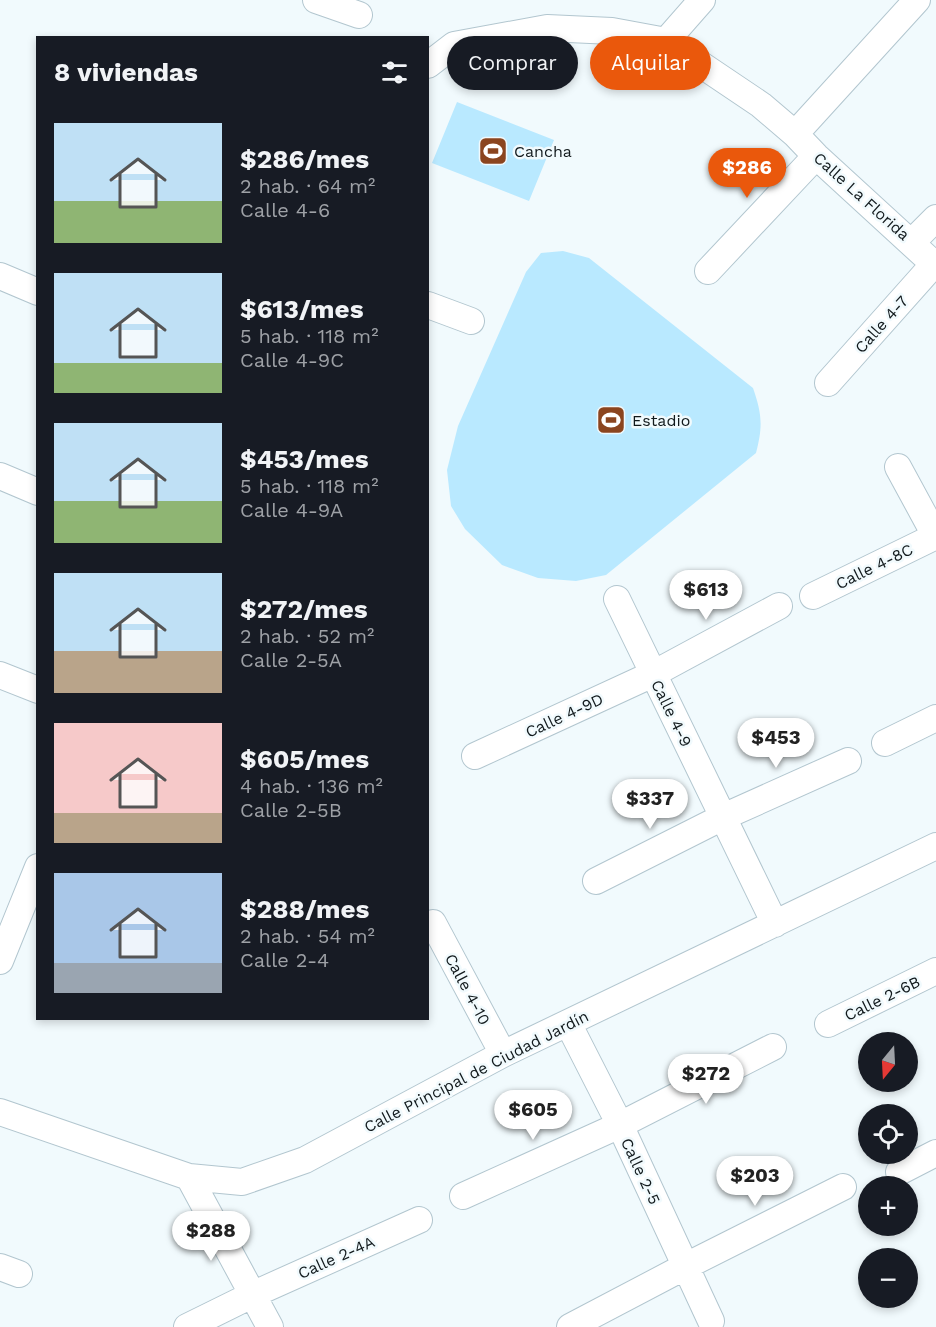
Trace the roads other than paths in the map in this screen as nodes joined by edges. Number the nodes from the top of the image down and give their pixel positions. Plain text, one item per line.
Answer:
1 (316, 0) edge
2 (702, 0) edge
3 (917, 0) edge
4 (358, 18) edge
5 (639, 36) edge
6 (670, 36) edge
7 (429, 64) edge
8 (711, 71) edge
9 (795, 134) junction
10 (816, 156) junction
11 (936, 218) edge
12 (912, 242) junction
13 (935, 265) edge
14 (708, 271) dead end
15 (0, 276) edge
16 (36, 291) edge
17 (429, 305) edge
18 (471, 321) dead end
19 (828, 383) dead end
20 (898, 467) dead end
21 (0, 476) edge
22 (36, 491) edge
23 (936, 537) edge
24 (813, 596) dead end
25 (617, 599) dead end
26 (779, 606) dead end
27 (654, 674) junction
28 (0, 675) edge
29 (36, 689) edge
30 (936, 718) edge
31 (885, 743) dead end
32 (475, 756) dead end
33 (848, 761) dead end
34 (723, 817) junction
35 (934, 852) edge
36 (36, 871) edge
37 (596, 881) dead end
38 (433, 923) dead end
39 (6, 924) edge
40 (775, 924) junction
41 (0, 961) edge
42 (936, 971) edge
43 (568, 1023) junction
44 (828, 1024) dead end
45 (772, 1047) dead end
46 (503, 1054) junction
47 (0, 1112) edge
48 (620, 1125) junction
49 (936, 1153) edge
50 (899, 1172) dead end
51 (189, 1177) junction
52 (843, 1187) dead end
53 (463, 1196) dead end
54 (418, 1220) dead end
55 (686, 1266) junction
56 (254, 1294) junction
57 (711, 1321) dead end
58 (187, 1327) edge
59 (270, 1327) edge
60 (570, 1327) edge

1 - 4 street
2 - 6 street
3 - 9 street
5 - 7 street, Calle La Florida
8 - 9 street, Calle La Florida
9 - 10 street, Calle La Florida
10 - 12 street, Calle La Florida
10 - 14 street
11 - 12 street
12 - 13 street, Calle La Florida
13 - 19 street, Calle 4-7
15 - 16 street
17 - 18 street
20 - 23 street
21 - 22 street
23 - 24 street, Calle 4-8C
25 - 27 street, Calle 4-9
26 - 27 street, Calle 4-9D
27 - 32 street, Calle 4-9D
27 - 34 street, Calle 4-9
28 - 29 street
30 - 31 street
33 - 34 street
34 - 37 street
34 - 40 street, Calle 4-9
35 - 40 street, Calle Principal de Ciudad Jardín
36 - 39 street
38 - 46 street, Calle 4-10
39 - 41 street
40 - 43 street, Calle Principal de Ciudad Jardín
42 - 44 street, Calle 2-6B
43 - 46 street, Calle Principal de Ciudad Jardín
43 - 48 street, Calle 2-5
45 - 48 street
46 - 51 street, Calle Principal de Ciudad Jardín
47 - 51 street, Calle Principal de Ciudad Jardín
48 - 53 street
48 - 55 street, Calle 2-5
49 - 50 street
51 - 56 street
52 - 55 street
54 - 56 street, Calle 2-4A
55 - 57 street, Calle 2-5
55 - 60 street
56 - 58 street, Calle 2-4A
56 - 59 street

